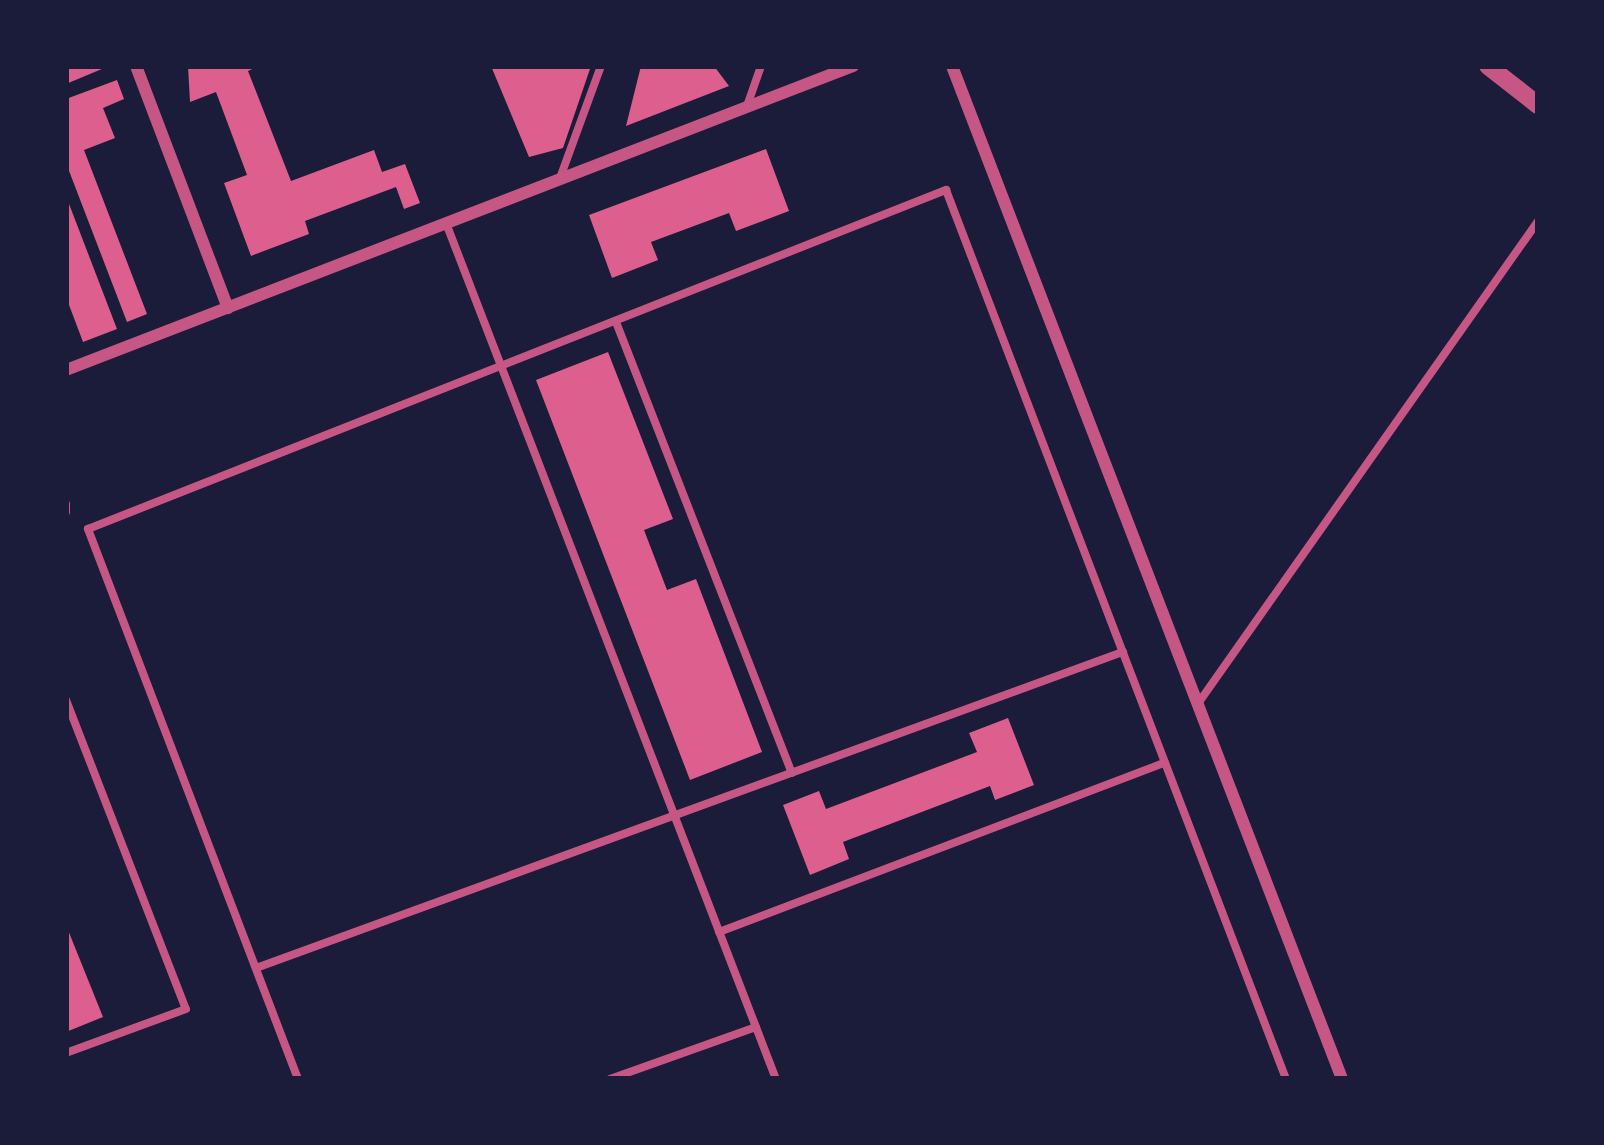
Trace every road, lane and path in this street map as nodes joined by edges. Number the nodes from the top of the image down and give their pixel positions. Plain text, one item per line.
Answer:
1 (136, 66) edge
2 (601, 66) edge
3 (760, 66) edge
4 (853, 66) edge
5 (952, 66) edge
6 (1488, 66) edge
7 (1538, 105) edge
8 (746, 107) junction
9 (560, 179) junction
10 (1538, 221) edge
11 (446, 224) junction
12 (228, 308) junction
13 (616, 322) junction
14 (502, 368) junction
15 (66, 370) edge
16 (1123, 652) junction
17 (66, 700) edge
18 (1197, 705) junction
19 (1165, 763) junction
20 (792, 773) junction
21 (674, 815) junction
22 (719, 932) junction
23 (255, 968) junction
24 (755, 1027) junction
25 (66, 1053) edge
26 (298, 1079) edge
27 (610, 1079) edge
28 (776, 1079) edge
29 (1286, 1079) edge
30 (1342, 1079) edge

1 - 12 street
2 - 9 lane
3 - 8 lane
4 - 8 street
5 - 18 street
6 - 7 street
8 - 9 street
9 - 11 street
10 - 18 lane
11 - 12 street
11 - 14 lane
12 - 15 street
13 - 14 lane
13 - 16 lane
13 - 20 lane
14 - 21 lane
14 - 23 lane
16 - 19 lane
16 - 20 lane
17 - 25 lane
18 - 30 street
19 - 22 lane
19 - 29 lane
20 - 21 lane
21 - 22 lane
21 - 23 lane
22 - 24 lane
23 - 26 lane
24 - 27 lane
24 - 28 lane

